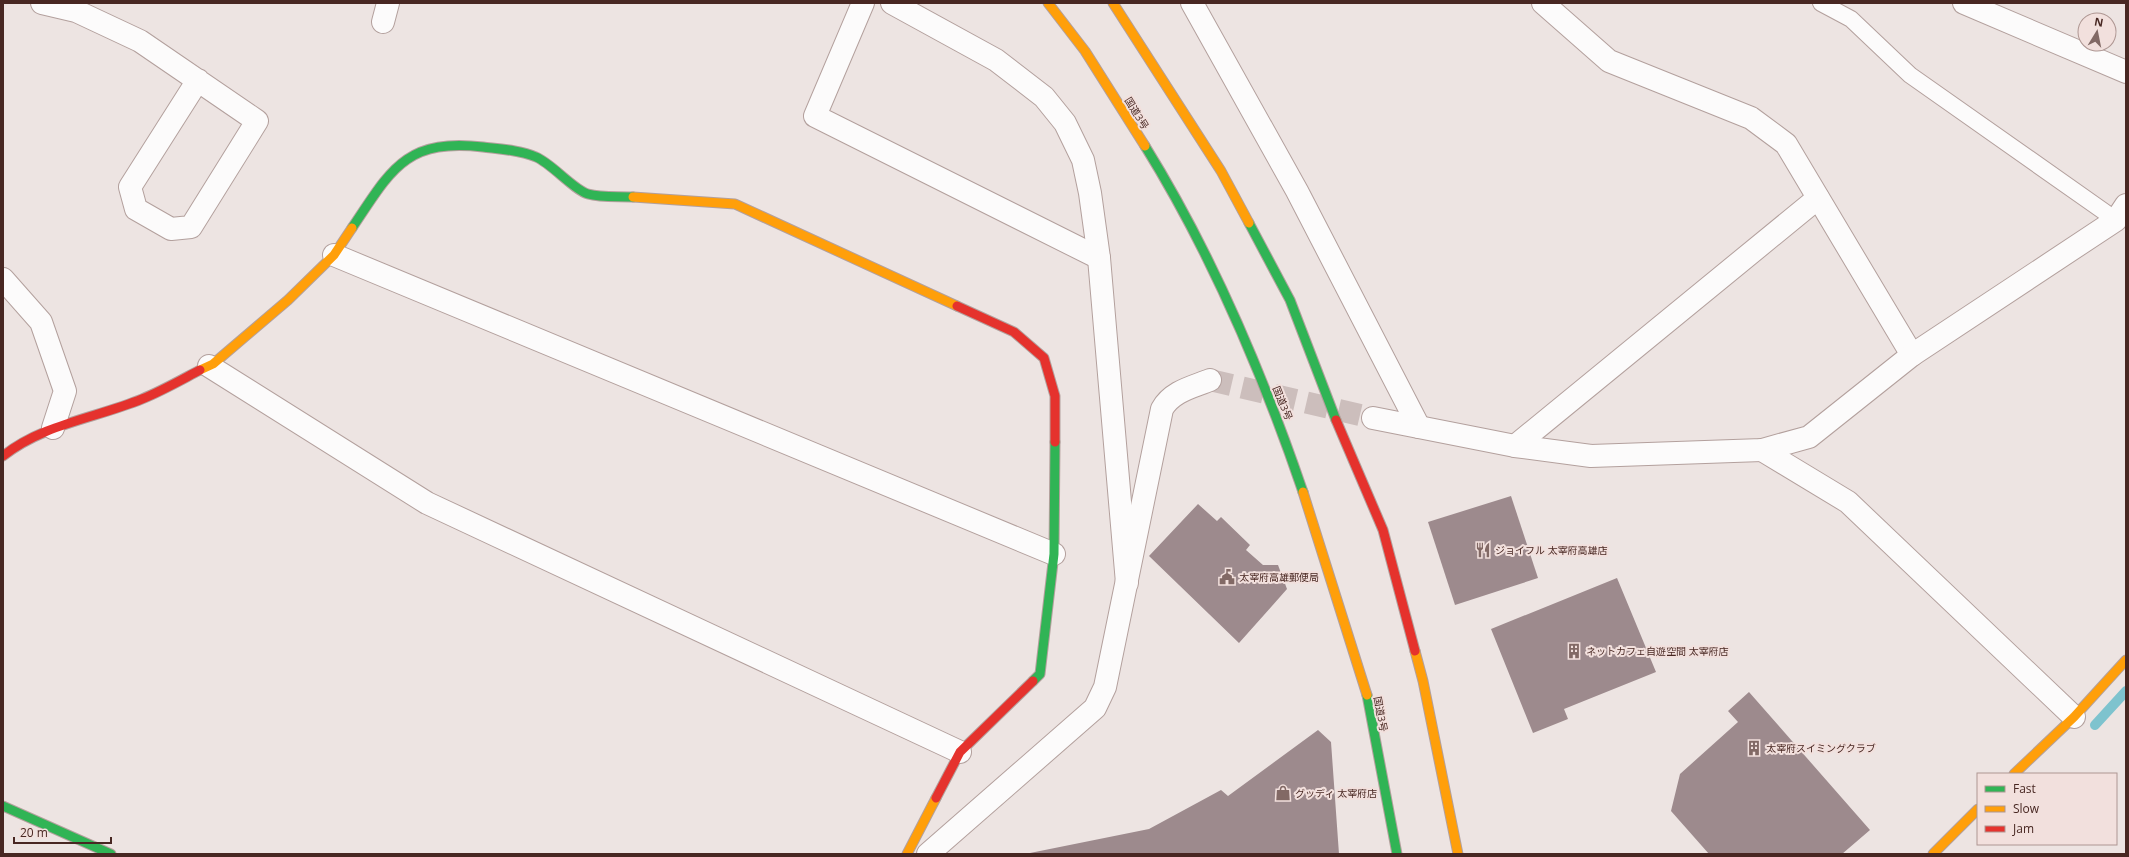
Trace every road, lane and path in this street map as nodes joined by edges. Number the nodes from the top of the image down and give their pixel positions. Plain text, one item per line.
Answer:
1 (42, 3) edge
2 (863, 3) edge
3 (892, 3) edge
4 (1048, 3) edge
5 (1113, 3) edge
6 (1192, 3) edge
7 (1543, 3) edge
8 (1821, 3) edge
9 (1964, 3) edge
10 (2126, 72) edge
11 (198, 80) junction
12 (1818, 198) junction
13 (2121, 212) edge
14 (334, 255) junction
15 (1099, 258) junction
16 (3, 279) edge
17 (1912, 354) junction
18 (209, 366) junction
19 (1210, 380) tunnel mouth
20 (1373, 418) tunnel mouth
21 (1419, 427) junction
22 (53, 428) junction
23 (1515, 446) junction
24 (1762, 450) junction
25 (3, 456) edge
26 (1054, 554) junction
27 (1127, 583) junction
28 (2126, 660) edge
29 (2074, 716) junction
30 (960, 752) junction
31 (2015, 773) edge
32 (3, 806) edge
33 (1977, 810) edge
34 (111, 854) edge
35 (907, 854) edge
36 (928, 854) edge
37 (1397, 854) edge
38 (1458, 854) edge
39 (1933, 854) edge

1 - 11 street
2 - 15 street
3 - 15 street
4 - 37 main road, 国道3号
5 - 38 main road
6 - 21 street
7 - 12 street
8 - 13 lane
9 - 10 street
11 - 11 street
12 - 17 street
12 - 23 street
13 - 17 street
14 - 18 main road
14 - 26 street
14 - 26 main road
15 - 27 street
16 - 22 street
17 - 24 street
18 - 22 main road
18 - 30 street
19 - 27 street
20 - 21 street
21 - 23 street
22 - 25 main road
23 - 24 street
24 - 29 street
26 - 30 main road
27 - 36 street
28 - 29 main road
29 - 31 main road
30 - 35 main road
32 - 34 main road
33 - 39 main road

